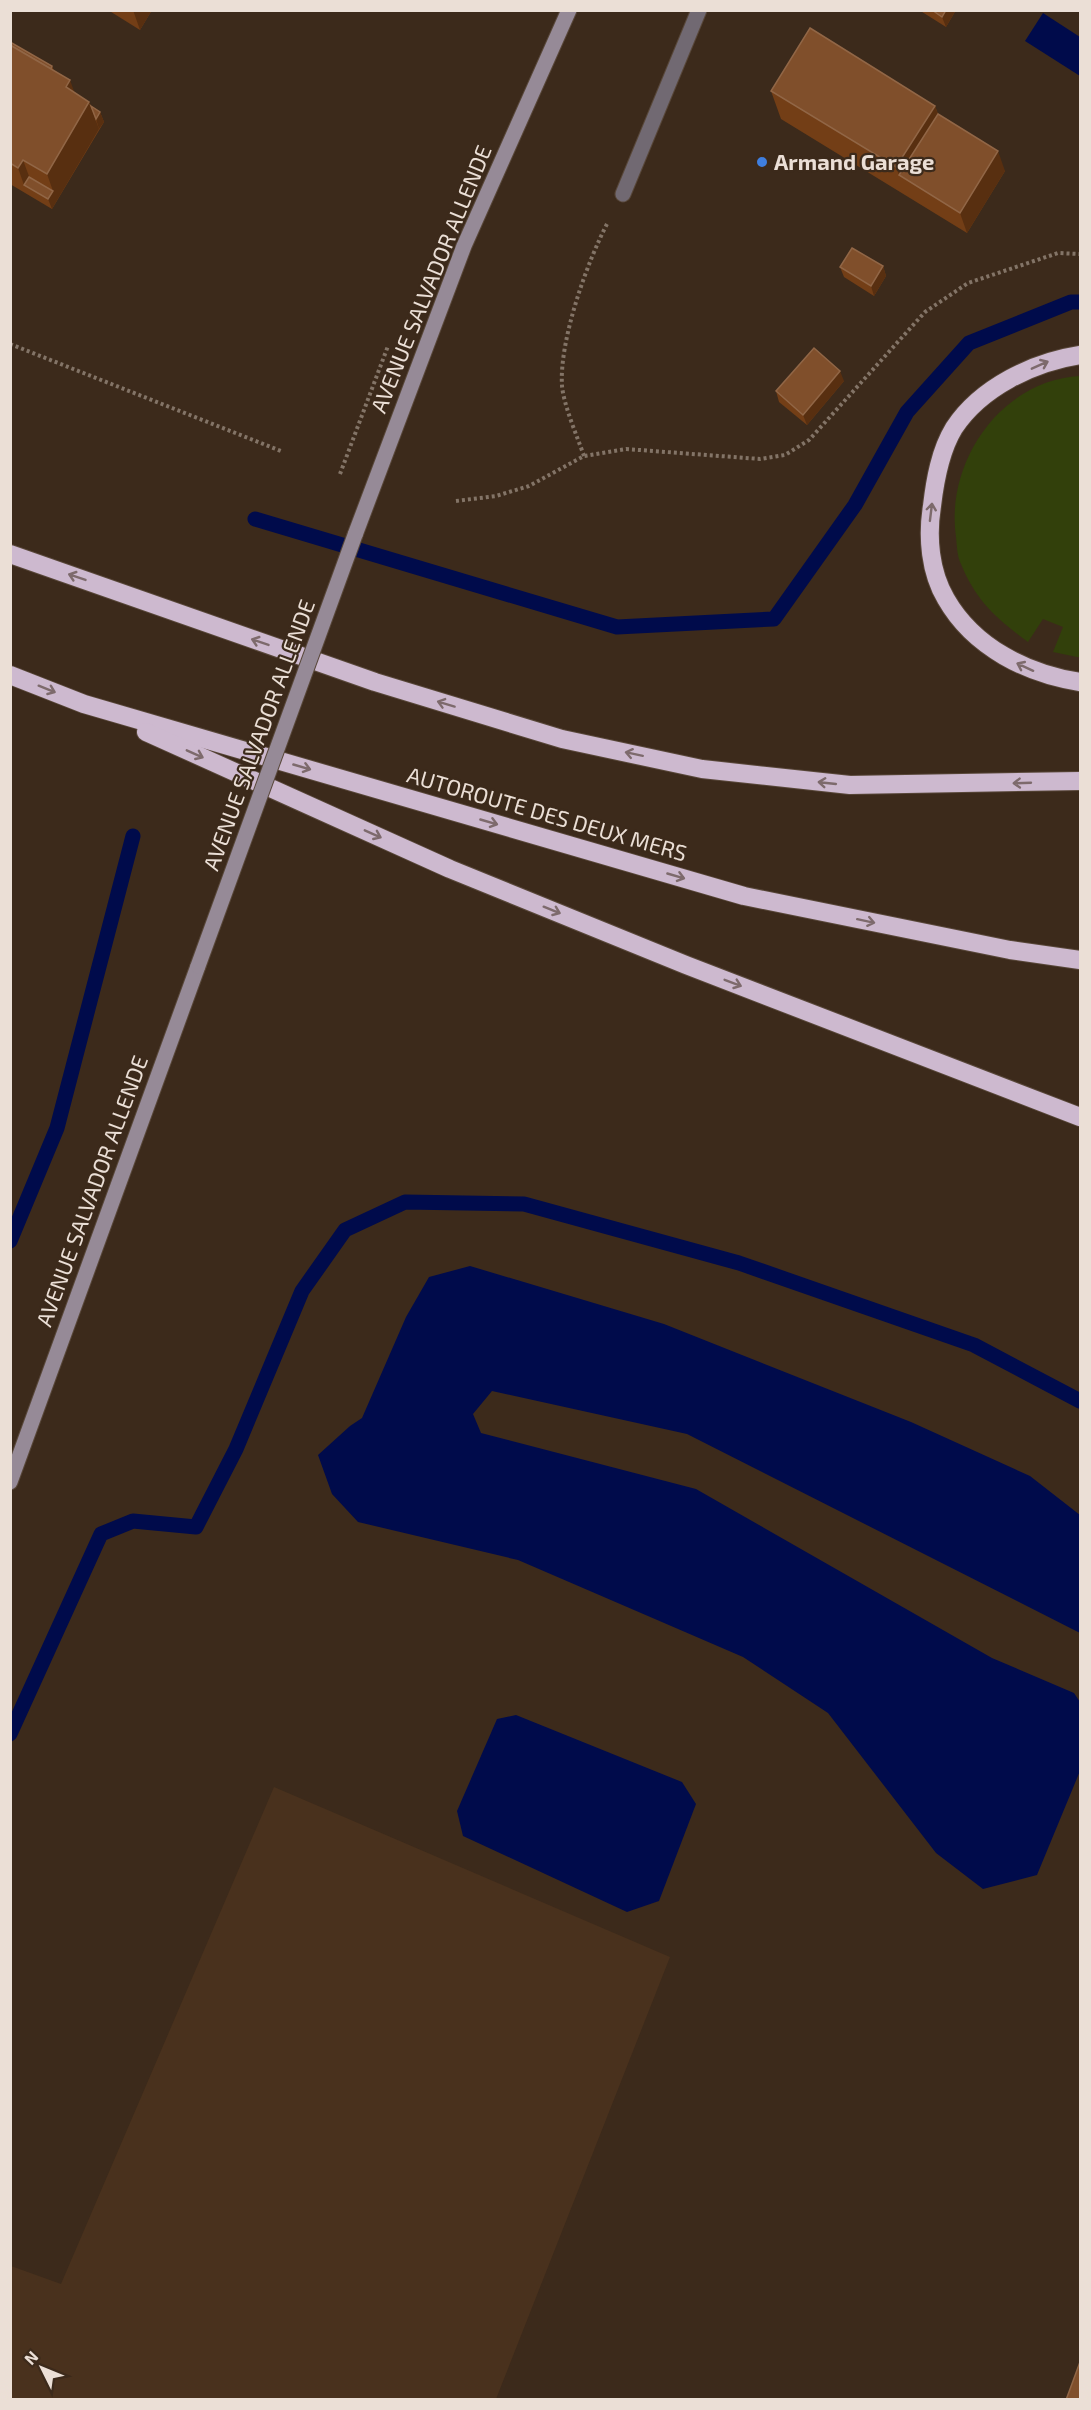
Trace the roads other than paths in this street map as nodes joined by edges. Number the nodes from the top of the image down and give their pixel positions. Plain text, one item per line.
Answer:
1 (569, 10) edge
2 (699, 10) edge
3 (623, 194) road end
4 (1080, 355) edge
5 (10, 554) edge
6 (10, 675) edge
7 (1080, 682) edge
8 (84, 704) junction
9 (1080, 781) edge
10 (1080, 960) edge
11 (1080, 1117) edge
12 (10, 1482) edge

1 - 12 street, AVENUE SALVADOR ALLENDE, bridge
2 - 3 lane
7 -> 4 highway
9 -> 5 highway
6 -> 8 highway, AUTOROUTE DES DEUX MERS
8 -> 10 highway, AUTOROUTE DES DEUX MERS
8 -> 11 highway

